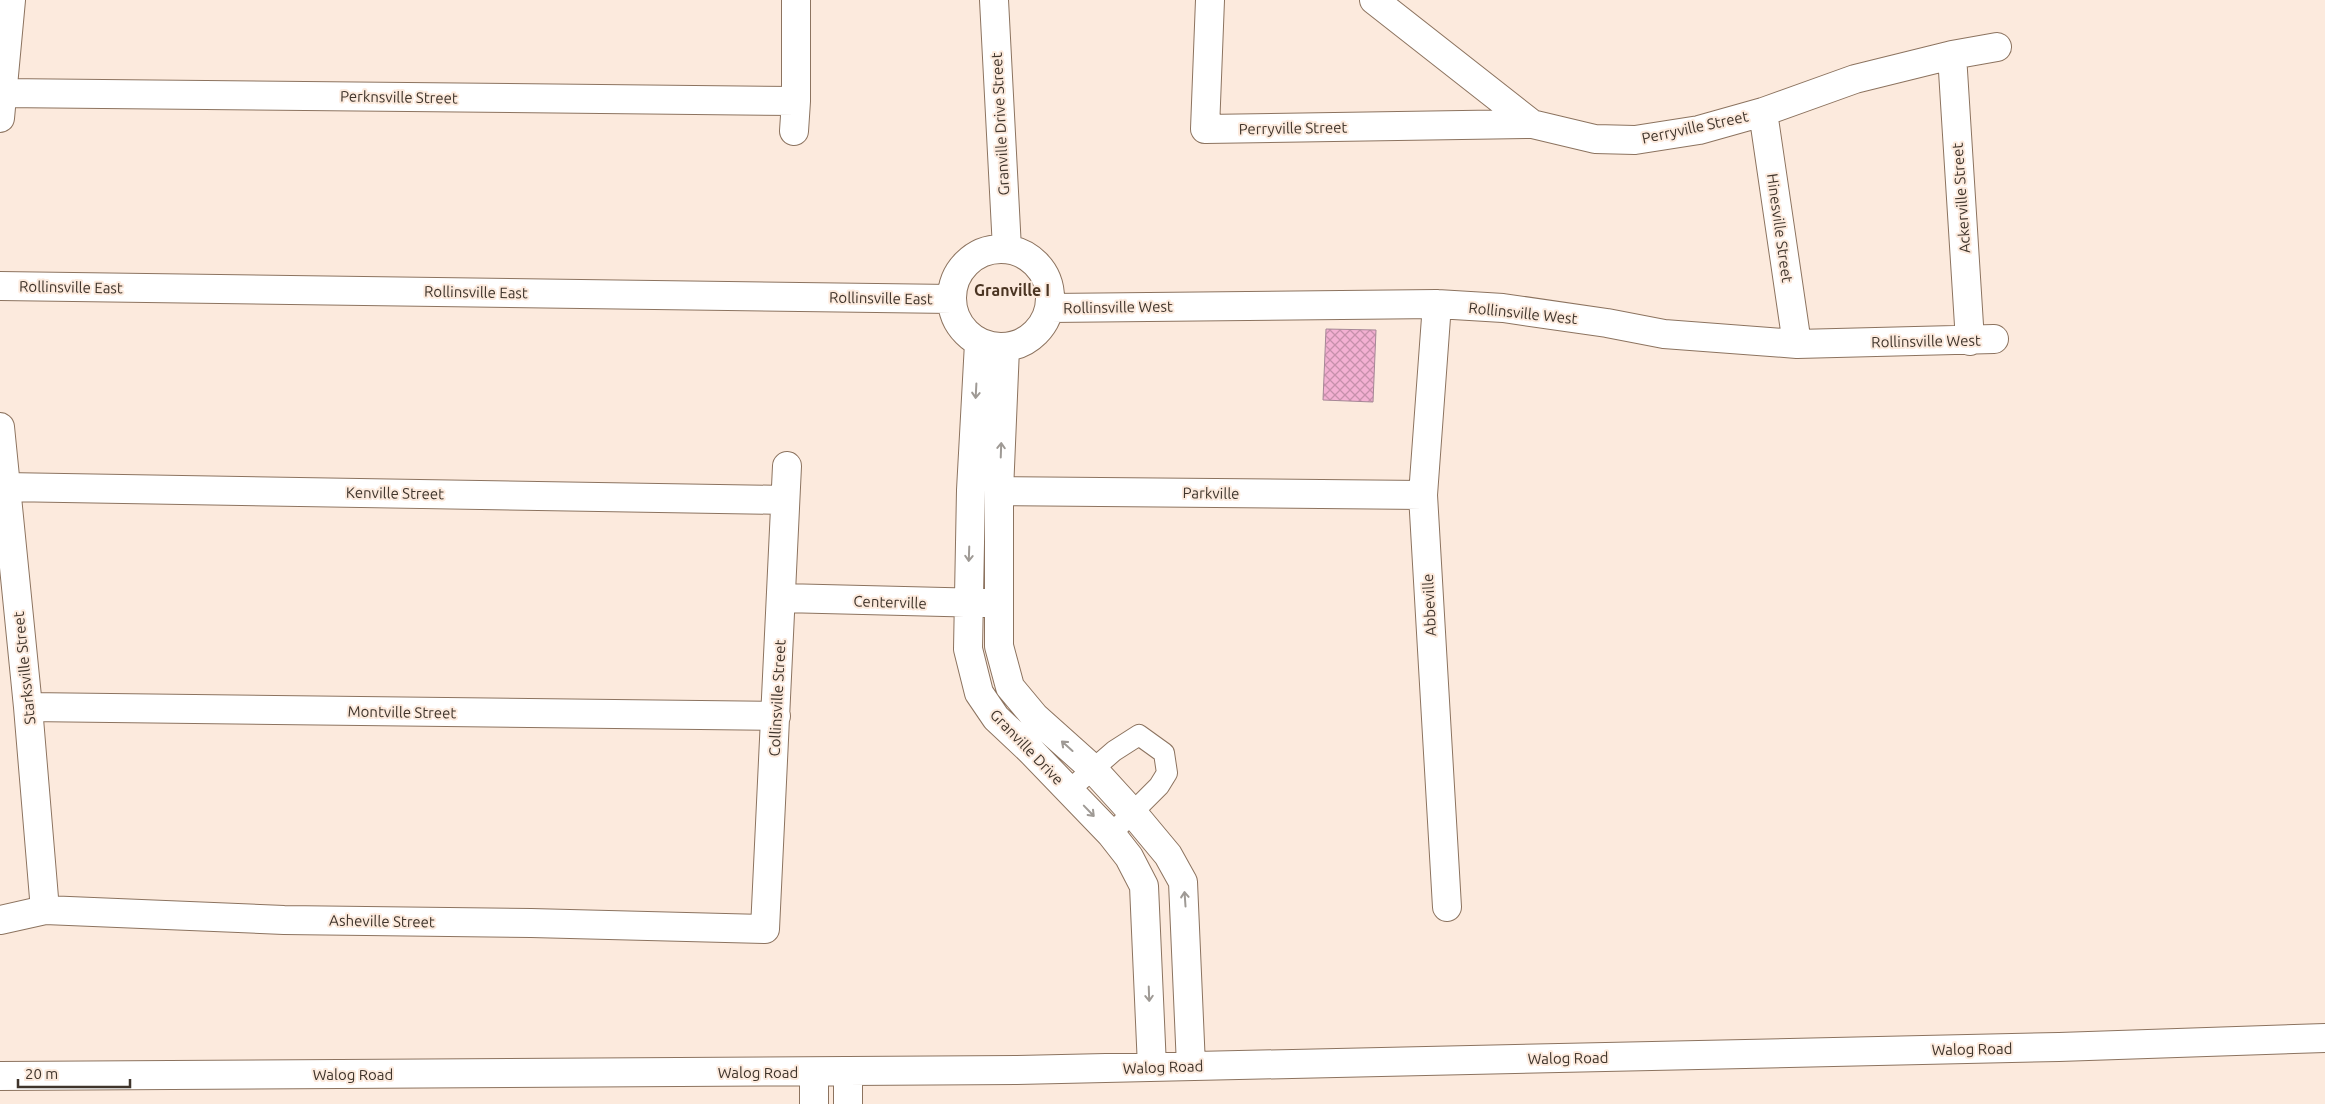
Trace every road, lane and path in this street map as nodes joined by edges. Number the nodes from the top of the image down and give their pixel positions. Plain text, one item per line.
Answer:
1 (11, 0) edge
2 (796, 0) edge
3 (994, 0) edge
4 (1210, 0) edge
5 (1374, 0) edge
6 (1997, 47) dead end
7 (1952, 55) junction
8 (796, 101) junction
9 (1, 105) edge
10 (1763, 112) junction
11 (1532, 124) junction
12 (794, 131) dead end
13 (1007, 249) junction
14 (0, 286) edge
15 (952, 299) junction
16 (1437, 304) junction
17 (1050, 308) junction
18 (1982, 340) joint
19 (978, 343) junction
20 (1797, 344) junction
21 (1005, 348) junction
22 (0, 427) edge
23 (787, 466) dead end
24 (5, 486) junction
25 (999, 491) junction
26 (1423, 495) junction
27 (785, 500) junction
28 (782, 598) junction
29 (999, 602) junction
30 (967, 604) junction
31 (28, 707) junction
32 (776, 716) junction
33 (1092, 768) junction
34 (1069, 790) junction
35 (1133, 813) junction
36 (1111, 834) junction
37 (1447, 906) dead end
38 (44, 910) junction
39 (0, 920) edge
40 (765, 929) joint
41 (2325, 1038) edge
42 (1191, 1066) junction
43 (1152, 1067) junction
44 (814, 1072) junction
45 (848, 1072) junction
46 (0, 1076) edge
47 (814, 1104) edge
48 (848, 1104) edge

1 - 9 street
2 - 8 street
3 - 13 street, Granville Drive Street
4 - 11 street, Perryville Street
5 - 11 street
6 - 7 street, Perryville Street
7 - 10 street, Perryville Street
7 - 18 street, Ackerville Street
8 - 9 street, Perknsville Street
8 - 12 street
10 - 11 street, Perryville Street
10 - 20 street, Hinesville Street
13 - 15 street
13 - 17 street
14 - 15 street, Rollinsville East
15 - 19 street
16 - 17 street, Rollinsville West
16 - 20 street, Rollinsville West
16 - 26 street, Abbeville
17 - 21 street
18 - 20 street, Rollinsville West
19 - 21 street
19 -> 30 street, Granville Drive
25 -> 21 street, Granville Drive
22 - 24 street, Starksville Street
23 - 27 street, Collinsville Street
24 - 27 street, Kenville Street
24 - 31 street, Starksville Street
25 - 26 street, Parkville
25 - 29 street, Granville Drive
26 - 37 street, Abbeville
27 - 28 street, Collinsville Street
28 - 30 street, Centerville
28 - 32 street, Collinsville Street
29 - 30 street, Centerville
33 -> 29 street, Granville Drive
30 - 34 street, Granville Drive
31 - 32 street, Montville Street
31 - 38 street, Starksville Street
32 - 40 street, Collinsville Street
33 - 34 lane
33 - 35 street, Granville Drive
33 - 35 lane
34 -> 36 street, Granville Drive
35 - 36 lane
42 -> 35 street, Granville Drive
36 -> 43 street, Granville Drive
38 - 39 street, Asheville Street
38 - 40 street, Asheville Street
41 - 42 street, Walog Road
42 - 43 street, Walog Road
43 - 45 street, Walog Road
44 - 45 street, Walog Road
44 - 46 street, Walog Road
44 - 47 street
45 - 48 street

